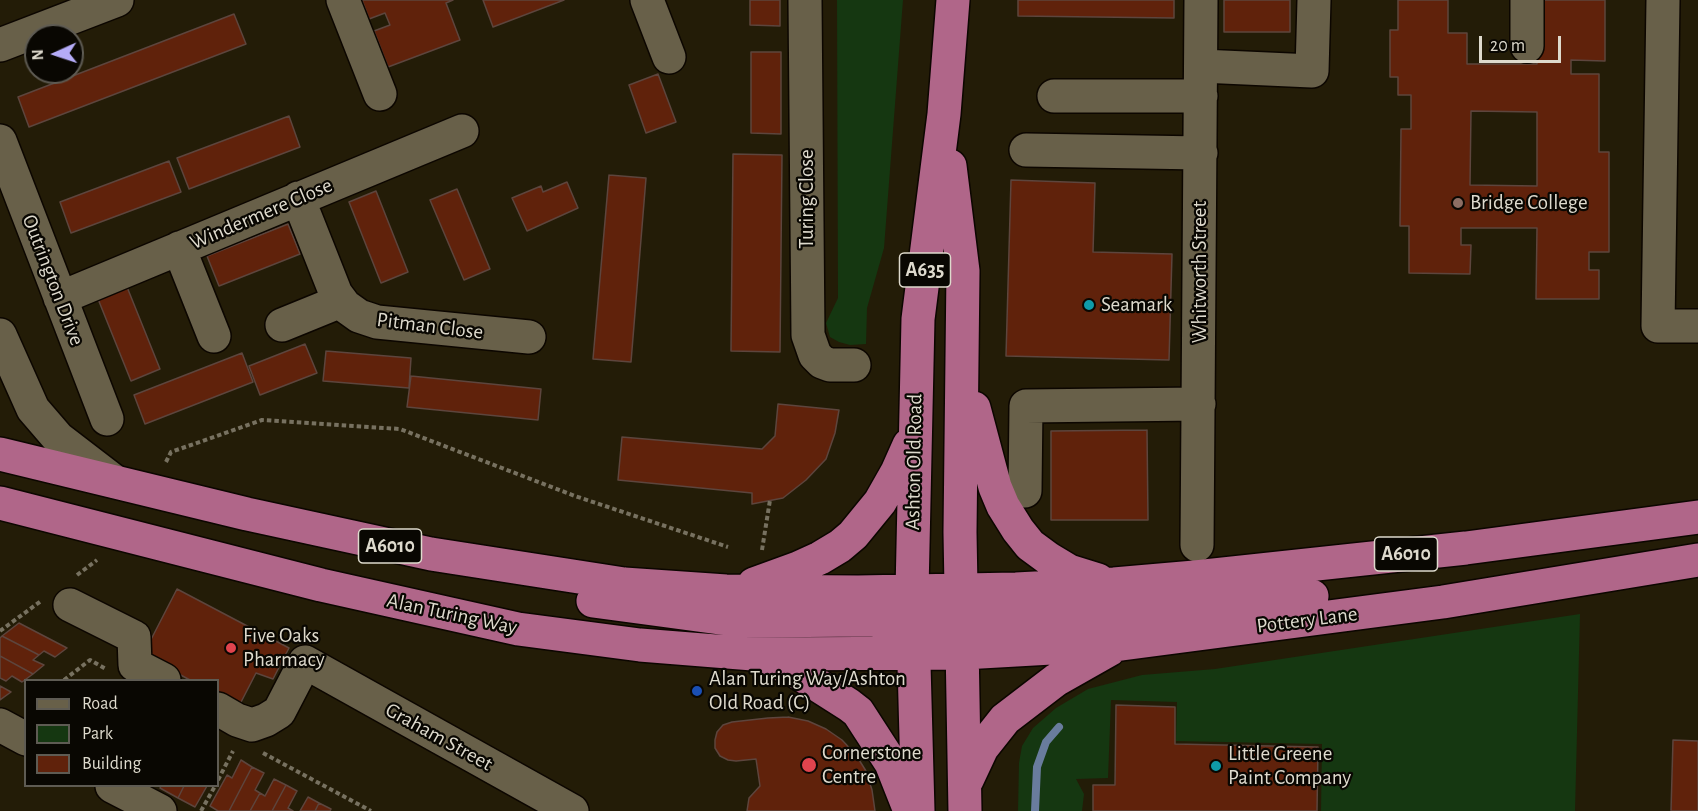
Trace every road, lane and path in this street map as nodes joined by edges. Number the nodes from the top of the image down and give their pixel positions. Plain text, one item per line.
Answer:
1 (117, 0) edge
2 (343, 0) edge
3 (648, 0) edge
4 (806, 0) edge
5 (953, 0) edge
6 (1202, 0) edge
7 (1314, 0) edge
8 (1527, 0) edge
9 (1663, 0) edge
10 (0, 45) edge
11 (1527, 46) dead end
12 (669, 57) dead end
13 (1201, 81) junction
14 (380, 94) dead end
15 (1054, 96) dead end
16 (944, 114) junction
17 (462, 131) dead end
18 (0, 141) edge
19 (1026, 150) dead end
20 (1200, 153) junction
21 (298, 198) junction
22 (179, 248) junction
23 (60, 298) junction
24 (341, 301) junction
25 (282, 325) dead end
26 (1698, 326) edge
27 (0, 335) edge
28 (214, 336) dead end
29 (529, 337) dead end
30 (963, 362) junction
31 (854, 365) dead end
32 (1199, 404) junction
33 (107, 419) dead end
34 (915, 427) junction
35 (0, 454) edge
36 (166, 462) dead end
37 (114, 481) junction
38 (1025, 492) dead end
39 (771, 500) dead end
40 (0, 502) edge
41 (1698, 517) edge
42 (1197, 545) dead end
43 (728, 547) dead end
44 (762, 552) dead end
45 (1691, 561) edge
46 (493, 564) junction
47 (1114, 584) junction
48 (726, 591) junction
49 (912, 591) junction
50 (70, 605) dead end
51 (962, 622) junction
52 (914, 639) junction
53 (1122, 644) junction
54 (753, 654) junction
55 (109, 670) dead end
56 (66, 679) edge
57 (160, 679) edge
58 (219, 711) edge
59 (0, 725) edge
60 (24, 738) edge
61 (234, 750) dead end
62 (259, 751) dead end
63 (219, 778) edge
64 (114, 787) edge
65 (213, 787) edge
66 (965, 798) edge
67 (160, 811) edge
68 (201, 811) edge
69 (371, 811) edge
70 (572, 811) edge
71 (910, 811) edge
72 (918, 811) edge

1 - 10 street
2 - 14 street
3 - 12 street
4 - 31 street, Turing Close
5 - 16 highway, Ashton Old Road / A635
6 - 13 street, Whitworth Street
7 - 13 street
8 - 11 street
9 - 26 street
13 - 15 street
13 - 20 street, Whitworth Street
16 - 30 highway, Ashton Old Road / A635
16 - 34 highway, Ashton Old Road / A635
17 - 21 street, Windermere Close
18 - 23 street, Outrington Drive
19 - 20 street
20 - 32 street, Whitworth Street
21 - 22 street, Windermere Close
21 - 24 street, Pitman Close
22 - 23 street, Windermere Close
22 - 28 street
23 - 33 street, Outrington Drive
24 - 25 street
24 - 29 street, Pitman Close
27 - 37 street
30 - 47 highway
30 - 51 highway, Ashton Old Road / A635
32 - 38 street
32 - 42 street, Whitworth Street
34 - 48 highway
34 - 49 highway, Ashton Old Road / A635
35 - 37 highway, A6010
36 - 43 path
37 - 46 highway, A6010
39 - 44 path
40 - 54 highway, Alan Turing Way / A6010
41 - 47 highway, Pottery Lane / A6010
45 - 51 highway
45 - 53 highway, Pottery Lane / A6010
46 - 48 highway, A6010
46 - 52 highway
47 - 51 highway, Pottery Lane / A6010
48 - 49 highway, A6010
49 - 51 highway, Pottery Lane / A6010
49 - 52 highway, Ashton Old Road / A635
50 - 57 street
51 - 52 highway, Pottery Lane / A6010
51 - 53 highway, Pottery Lane / A6010
51 - 66 highway, Ashton Old Road / A635
52 - 54 highway, Alan Turing Way / A6010
52 - 72 highway, Ashton Old Road / A635
53 - 66 highway
54 - 71 highway
55 - 56 path
58 - 70 street, Graham Street
59 - 60 street
61 - 63 path
62 - 69 path
64 - 67 street
65 - 68 path

